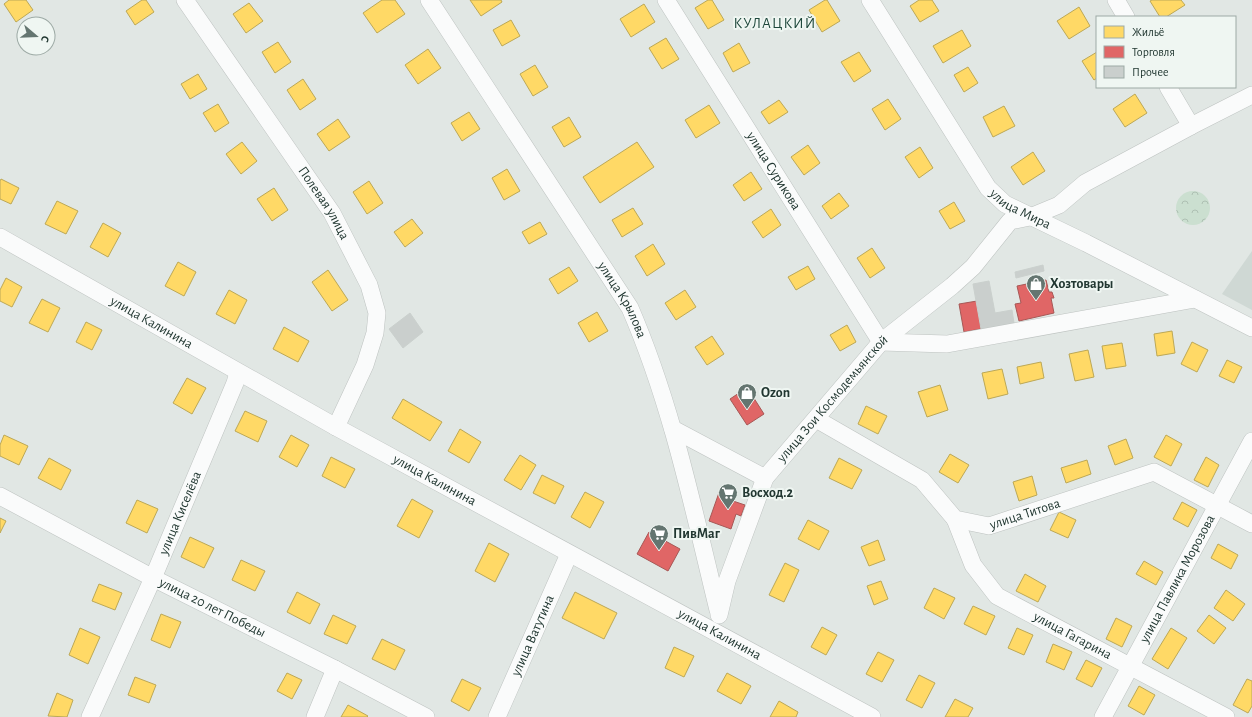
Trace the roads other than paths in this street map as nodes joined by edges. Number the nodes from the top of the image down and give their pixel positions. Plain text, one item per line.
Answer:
1 (186, 0) edge
2 (429, 0) edge
3 (666, 0) edge
4 (870, 0) edge
5 (1116, 0) edge
6 (1125, 16) edge
7 (1169, 88) edge
8 (1252, 96) edge
9 (1191, 126) junction
10 (1030, 217) junction
11 (0, 238) edge
12 (1195, 299) junction
13 (1252, 328) edge
14 (881, 342) junction
15 (238, 373) junction
16 (816, 419) junction
17 (336, 427) junction
18 (673, 429) junction
19 (1252, 441) edge
20 (765, 478) junction
21 (0, 496) edge
22 (1218, 505) junction
23 (955, 519) junction
24 (1252, 524) edge
25 (569, 554) junction
26 (152, 578) junction
27 (719, 615) junction
28 (727, 639) junction
29 (1131, 666) junction
30 (335, 669) junction
31 (90, 717) edge
32 (316, 717) edge
33 (426, 717) edge
34 (497, 717) edge
35 (872, 717) edge
36 (1103, 717) edge
37 (1226, 717) edge

1 - 17 street, Полевая улица
2 - 18 street, улица Крылова
3 - 14 street, улица Сурикова
4 - 10 street, улица Мира
5 - 6 street
7 - 9 street
8 - 9 street
9 - 10 street
10 - 12 street, улица Мира
10 - 14 street
11 - 15 street, улица Калинина
12 - 13 street, улица Мира
12 - 14 street, улица Зои Космодемьянской
14 - 16 street, улица Зои Космодемьянской
15 - 17 street, улица Калинина
15 - 26 street, улица Киселёва
16 - 20 street, улица Зои Космодемьянской
16 - 23 street
17 - 25 street, улица Калинина
18 - 20 street
18 - 27 street, улица Крылова
19 - 22 street, улица Павлика Морозова
20 - 27 street, улица Зои Космодемьянской
21 - 26 street, улица 20 лет Победы
22 - 23 street, улица Титова
22 - 24 street, улица Титова
22 - 29 street, улица Павлика Морозова
23 - 29 street, улица Гагарина
25 - 28 street, улица Калинина
25 - 34 street, улица Ватутина
26 - 30 street, улица 20 лет Победы
26 - 31 street, улица Киселёва
27 - 28 street, улица Крылова
28 - 35 street, улица Калинина
29 - 36 street, улица Павлика Морозова
29 - 37 street, улица Гагарина
30 - 32 street
30 - 33 street, улица 20 лет Победы

